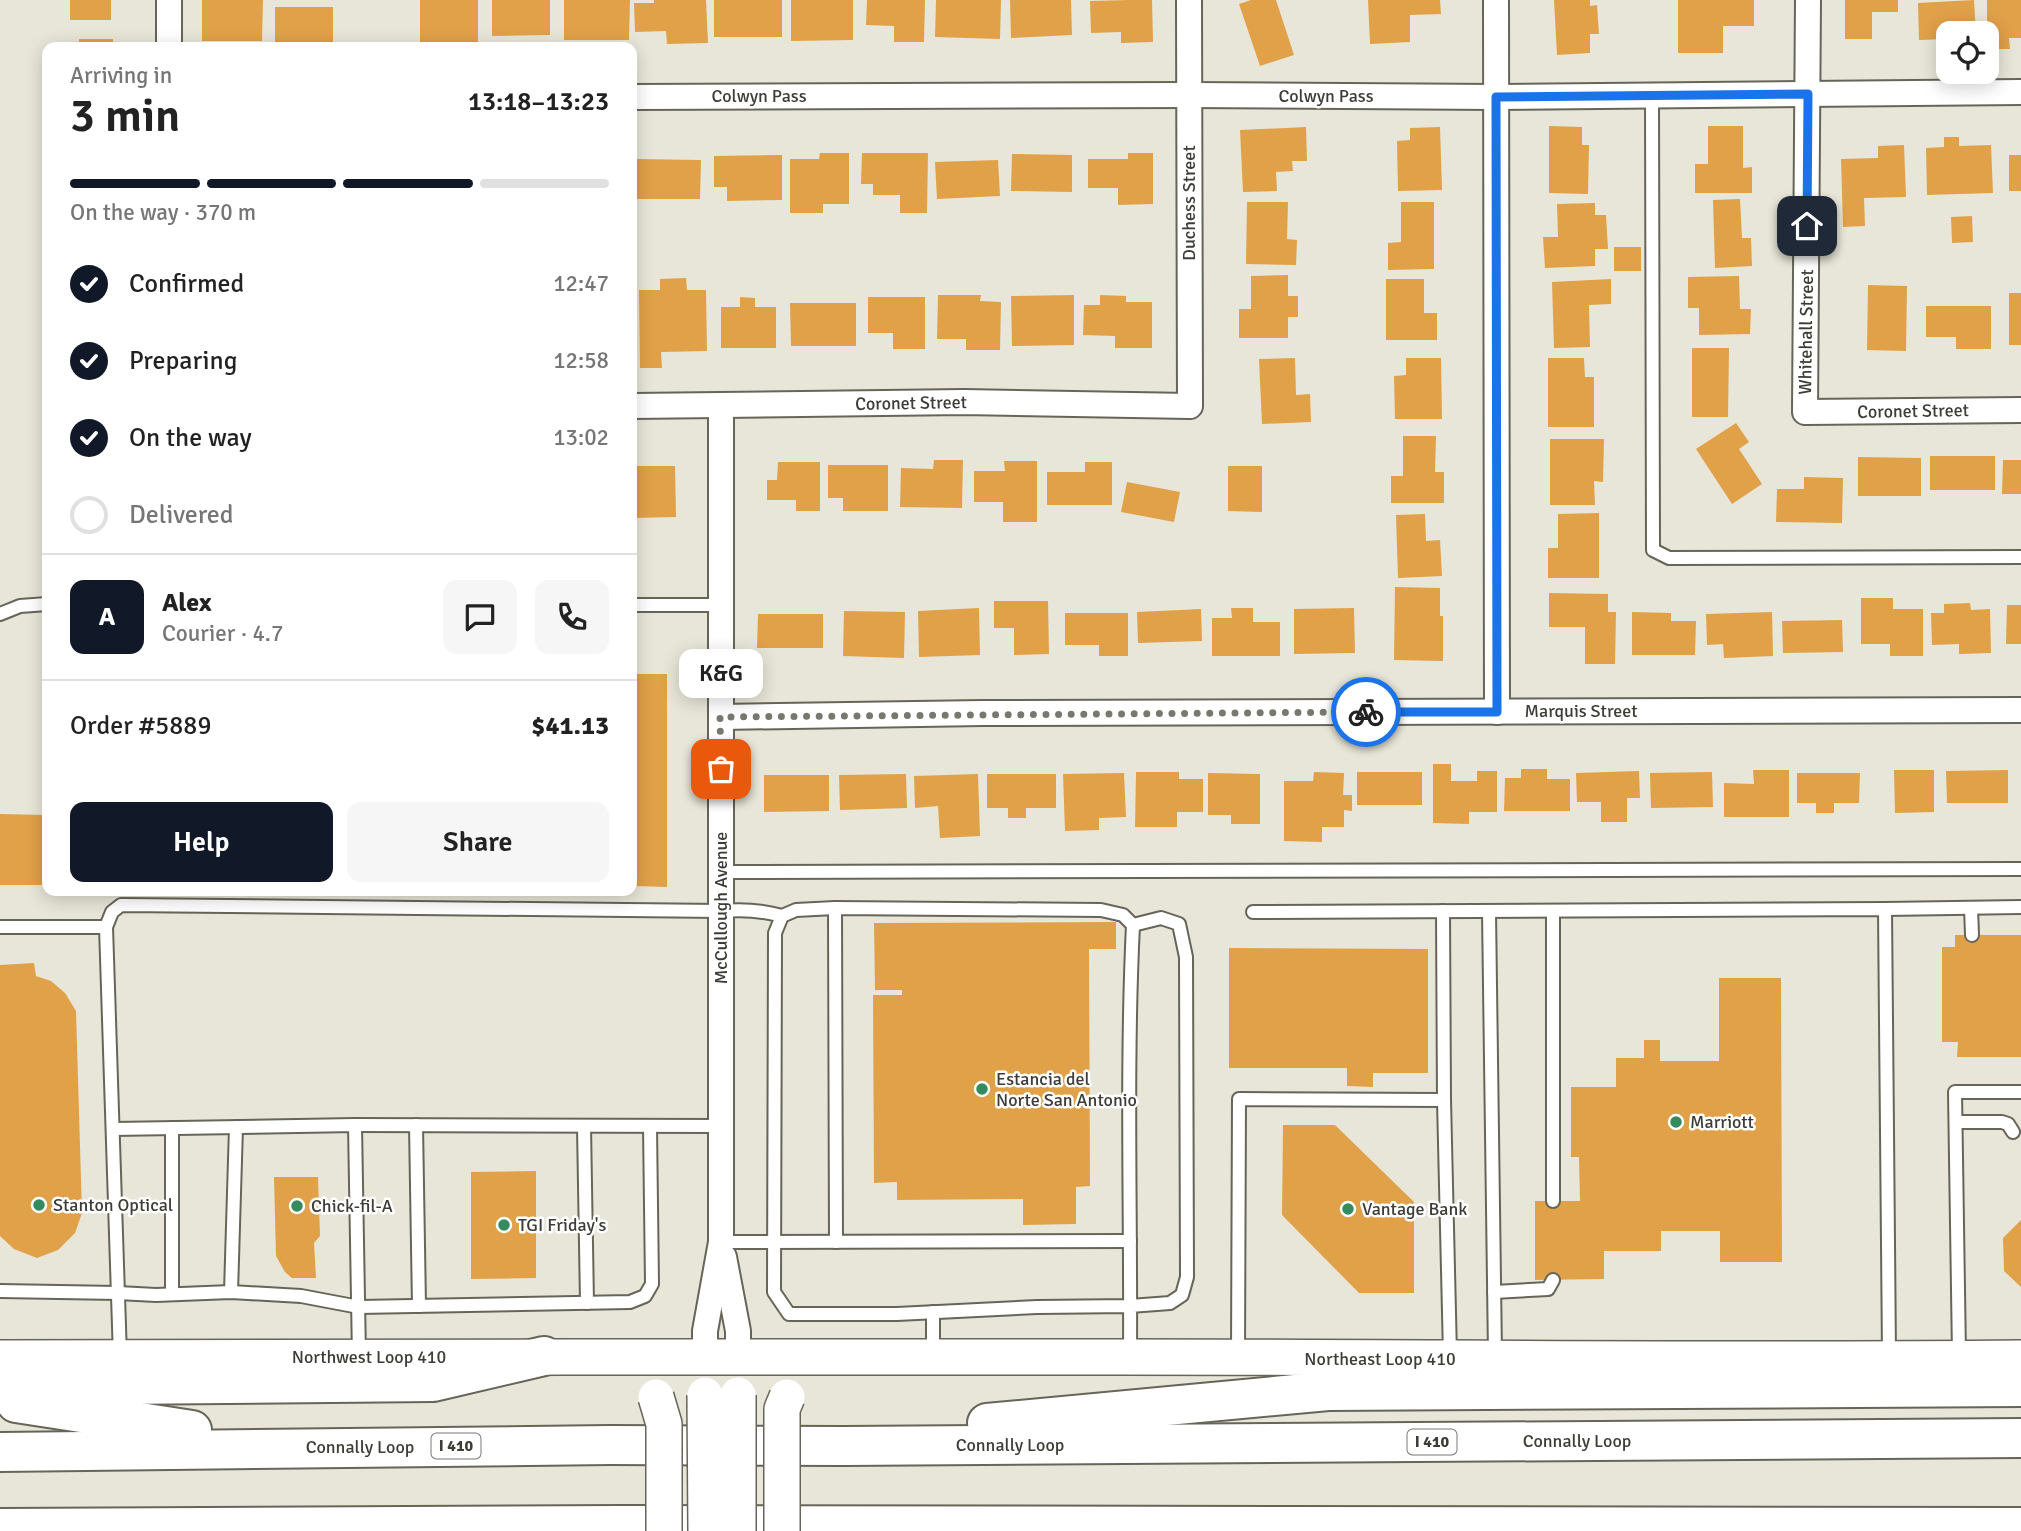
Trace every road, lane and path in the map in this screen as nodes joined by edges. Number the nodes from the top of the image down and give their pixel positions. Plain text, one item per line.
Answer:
1 (169, 0) edge
2 (1189, 0) edge
3 (1496, 0) edge
4 (1808, 0) edge
5 (169, 42) edge
6 (2021, 92) edge
7 (1808, 94) junction
8 (1189, 95) junction
9 (1652, 95) junction
10 (637, 97) edge
11 (1496, 97) junction
12 (637, 406) edge
13 (721, 406) junction
14 (1190, 406) joint
15 (2021, 410) edge
16 (1805, 412) joint
17 (2021, 557) edge
18 (42, 604) edge
19 (637, 605) edge
20 (720, 606) junction
21 (0, 614) edge
22 (2021, 710) edge
23 (1497, 712) junction
24 (720, 717) junction
25 (2021, 869) edge
26 (721, 872) junction
27 (2021, 907) edge
28 (835, 908) junction
29 (1971, 908) junction
30 (1885, 909) junction
31 (721, 911) junction
32 (1443, 911) junction
33 (1489, 911) junction
34 (1553, 911) junction
35 (1253, 912) dead end
36 (782, 916) junction
37 (1133, 925) junction
38 (0, 927) edge
39 (106, 927) junction
40 (1972, 936) dead end
41 (2021, 1091) edge
42 (1444, 1100) junction
43 (1955, 1122) junction
44 (355, 1125) junction
45 (416, 1125) junction
46 (584, 1126) junction
47 (650, 1126) junction
48 (721, 1126) junction
49 (236, 1127) junction
50 (172, 1128) junction
51 (113, 1129) junction
52 (2013, 1132) dead end
53 (1553, 1201) dead end
54 (774, 1241) junction
55 (836, 1241) junction
56 (1129, 1241) junction
57 (721, 1242) junction
58 (1553, 1280) dead end
59 (0, 1291) edge
60 (231, 1292) junction
61 (1494, 1292) junction
62 (118, 1293) junction
63 (172, 1294) junction
64 (587, 1303) junction
65 (419, 1306) junction
66 (1130, 1306) junction
67 (359, 1307) junction
68 (933, 1312) junction
69 (544, 1356) junction
70 (359, 1357) junction
71 (1130, 1357) junction
72 (0, 1358) edge
73 (596, 1358) junction
74 (844, 1358) junction
75 (933, 1358) junction
76 (1238, 1358) junction
77 (2021, 1358) edge
78 (721, 1359) junction
79 (1450, 1359) junction
80 (1495, 1359) junction
81 (1889, 1359) junction
82 (1959, 1359) junction
83 (1775, 1361) junction
84 (129, 1371) junction
85 (0, 1386) edge
86 (2021, 1386) edge
87 (721, 1395) junction
88 (0, 1401) edge
89 (2021, 1438) edge
90 (844, 1446) junction
91 (301, 1447) junction
92 (0, 1452) edge
93 (917, 1526) junction
94 (2021, 1527) edge
95 (0, 1528) edge
96 (664, 1531) edge
97 (705, 1531) edge
98 (738, 1531) edge
99 (782, 1531) edge
100 (957, 1531) edge

1 - 5 street
2 - 8 street, Duchess Street
3 - 11 street
4 - 7 street, Whitehall Street
6 - 7 street, Colwyn Pass
7 - 9 street, Colwyn Pass
7 - 16 street, Whitehall Street
8 - 10 street, Colwyn Pass
8 - 11 street, Colwyn Pass
8 - 14 street, Duchess Street
9 - 11 street, Colwyn Pass
9 - 17 lane
11 - 23 street
12 - 13 street, Coronet Street
13 - 14 street, Coronet Street
13 - 20 street, McCullough Avenue
15 - 16 street, Coronet Street
18 - 21 lane
19 - 20 lane
20 - 24 street, McCullough Avenue
22 - 23 street, Marquis Street
23 - 24 street, Marquis Street
24 - 26 street, McCullough Avenue
25 - 26 lane
26 - 31 street, McCullough Avenue
27 - 29 lane
28 - 36 lane
28 - 37 lane
28 - 55 lane
29 - 30 lane
29 - 40 lane
30 - 34 lane
30 - 81 lane
31 - 36 lane
31 - 39 lane
31 - 48 street, McCullough Avenue
32 - 33 lane
32 - 35 lane
32 - 42 lane
33 - 34 lane
33 - 61 lane
34 - 53 lane
36 - 54 lane
37 - 56 lane
37 - 66 lane
38 - 39 lane
39 - 51 lane
41 - 43 lane
42 - 76 lane
42 - 79 lane
43 - 52 lane
43 - 82 lane
44 - 45 lane
44 - 49 lane
44 - 67 lane
45 - 46 lane
45 - 65 lane
46 - 47 lane
46 - 64 lane
47 - 48 lane
47 - 64 lane
48 - 57 street, McCullough Avenue
49 - 50 lane
49 - 60 lane
50 - 51 lane
50 - 63 lane
51 - 62 lane
54 - 55 lane
54 - 57 lane
54 - 68 lane
55 - 56 lane
56 - 66 lane
57 - 78 street, McCullough Avenue
57 - 78 street, McCullough Avenue
58 - 61 lane
59 - 62 lane
60 - 63 lane
60 - 67 lane
61 - 80 lane
62 - 63 lane
62 - 84 lane
64 - 65 lane
65 - 67 lane
66 - 68 lane
66 - 71 lane
67 - 70 lane
68 - 75 lane
69 - 70 main road, Northwest Loop 410
69 - 73 main road, Northwest Loop 410
69 - 84 highway
70 - 84 main road, Northwest Loop 410
71 - 75 main road, Northeast Loop 410
71 - 76 main road, Northeast Loop 410
72 - 84 main road, Northwest Loop 410
73 - 78 main road, Northwest Loop 410
73 - 96 main road, bridge
74 - 75 main road, Northeast Loop 410
74 - 78 main road, Northeast Loop 410
74 - 99 main road, bridge
76 - 79 main road, Northeast Loop 410
77 - 82 main road, Northeast Loop 410
78 - 87 main road, McCullough Avenue
79 - 80 main road, Northeast Loop 410
80 - 83 main road, Northeast Loop 410
81 - 82 main road, Northeast Loop 410
81 - 83 main road, Northeast Loop 410
83 - 86 highway
84 - 85 highway
86 - 90 highway
87 - 97 main road, McCullough Avenue, bridge
87 - 98 main road, McCullough Avenue, bridge
88 - 91 highway
89 - 90 highway, Connally Loop / I 410
90 - 91 highway, Connally Loop / I 410
91 - 92 highway, Connally Loop / I 410
93 - 94 highway
93 - 95 highway
93 - 100 highway

